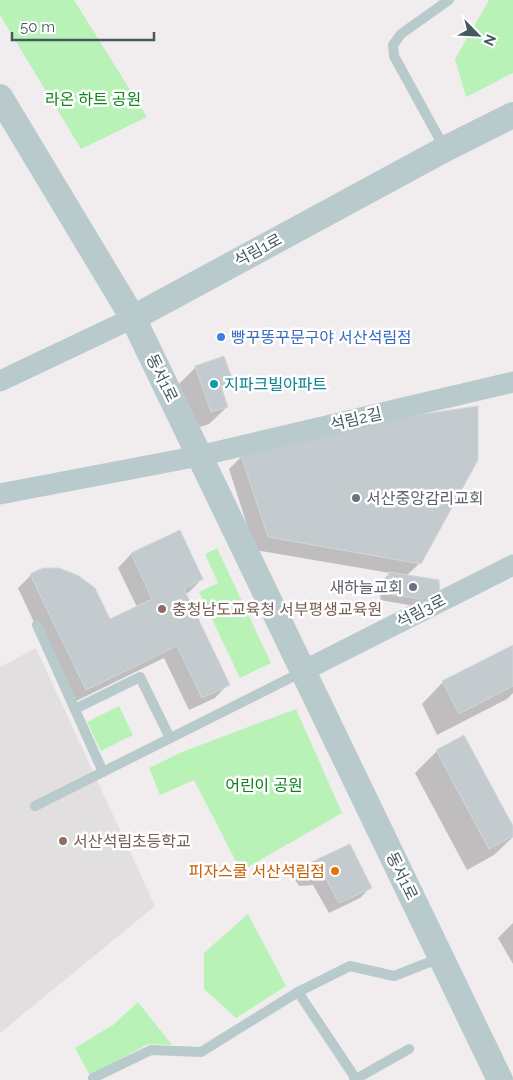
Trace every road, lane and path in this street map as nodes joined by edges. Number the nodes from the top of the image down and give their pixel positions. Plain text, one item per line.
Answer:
1 (449, 0) edge
2 (0, 97) edge
3 (513, 115) edge
4 (445, 149) junction
5 (132, 318) junction
6 (0, 381) edge
7 (513, 382) edge
8 (199, 456) junction
9 (0, 494) edge
10 (513, 565) edge
11 (37, 625) dead end
12 (303, 671) junction
13 (75, 709) junction
14 (170, 738) junction
15 (103, 772) junction
16 (35, 806) dead end
17 (441, 957) junction
18 (298, 992) junction
19 (409, 1049) dead end
20 (93, 1078) dead end
21 (355, 1080) edge
22 (500, 1080) edge

1 - 4 lane
2 - 5 street, 동서1로
3 - 4 street, 석림1로
4 - 5 street, 석림1로
5 - 6 street, 석림1로
5 - 8 street, 동서1로
7 - 8 street, 석림2길
8 - 9 street
8 - 12 street, 동서1로
10 - 12 street, 석림3로
11 - 13 lane
12 - 14 lane
12 - 17 street, 동서1로
13 - 14 lane
13 - 15 lane
14 - 15 lane
15 - 16 lane
17 - 18 lane
17 - 22 street, 동서1로
18 - 20 lane
18 - 21 lane
19 - 21 lane

